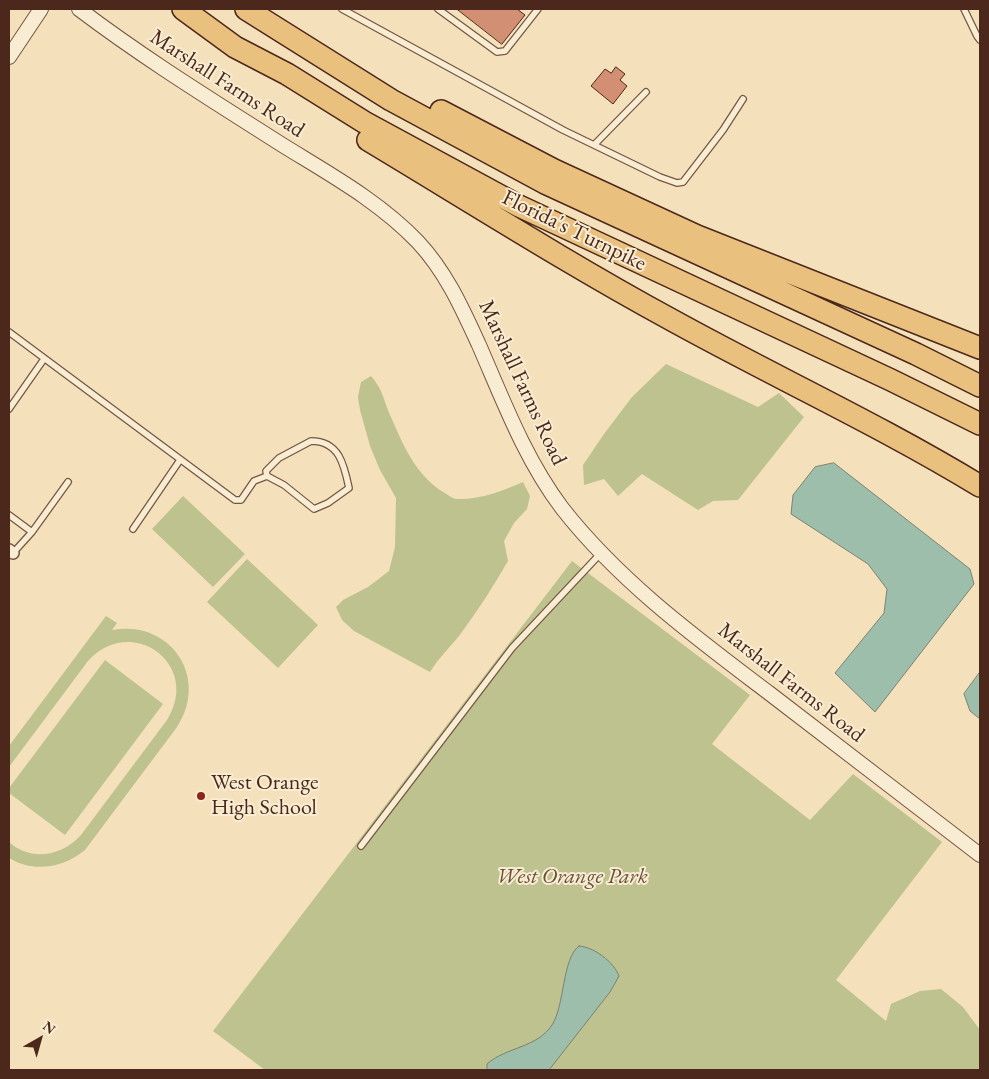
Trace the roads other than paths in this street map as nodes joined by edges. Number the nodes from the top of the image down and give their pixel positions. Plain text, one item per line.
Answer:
1 (41, 9) edge
2 (79, 9) edge
3 (184, 9) edge
4 (247, 9) edge
5 (342, 9) edge
6 (438, 9) edge
7 (538, 9) edge
8 (964, 9) edge
9 (980, 40) edge
10 (234, 47) junction
11 (9, 57) edge
12 (646, 92) dead end
13 (743, 99) dead end
14 (594, 145) junction
15 (9, 332) edge
16 (980, 348) edge
17 (44, 359) junction
18 (798, 386) junction
19 (980, 386) edge
20 (9, 409) edge
21 (980, 424) edge
22 (180, 460) junction
23 (266, 476) junction
24 (68, 482) dead end
25 (980, 486) edge
26 (980, 502) edge
27 (9, 515) edge
28 (133, 529) dead end
29 (32, 532) junction
30 (11, 551) edge
31 (600, 552) junction
32 (361, 846) dead end
33 (980, 855) edge

1 - 11 street
2 - 31 street, Marshall Farms Road
3 - 10 highway, Florida's Turnpike
4 - 16 highway
4 - 19 highway, Florida's Turnpike
5 - 14 lane
6 - 7 lane
8 - 9 lane
10 - 18 highway
10 - 21 highway, Florida's Turnpike
12 - 14 lane
13 - 14 lane
15 - 17 lane
17 - 20 lane
17 - 22 lane
18 - 25 highway
18 - 26 highway
22 - 23 lane
22 - 28 lane
23 - 23 lane
24 - 29 lane
27 - 29 lane
29 - 30 lane
31 - 32 lane
31 - 33 street, Marshall Farms Road

